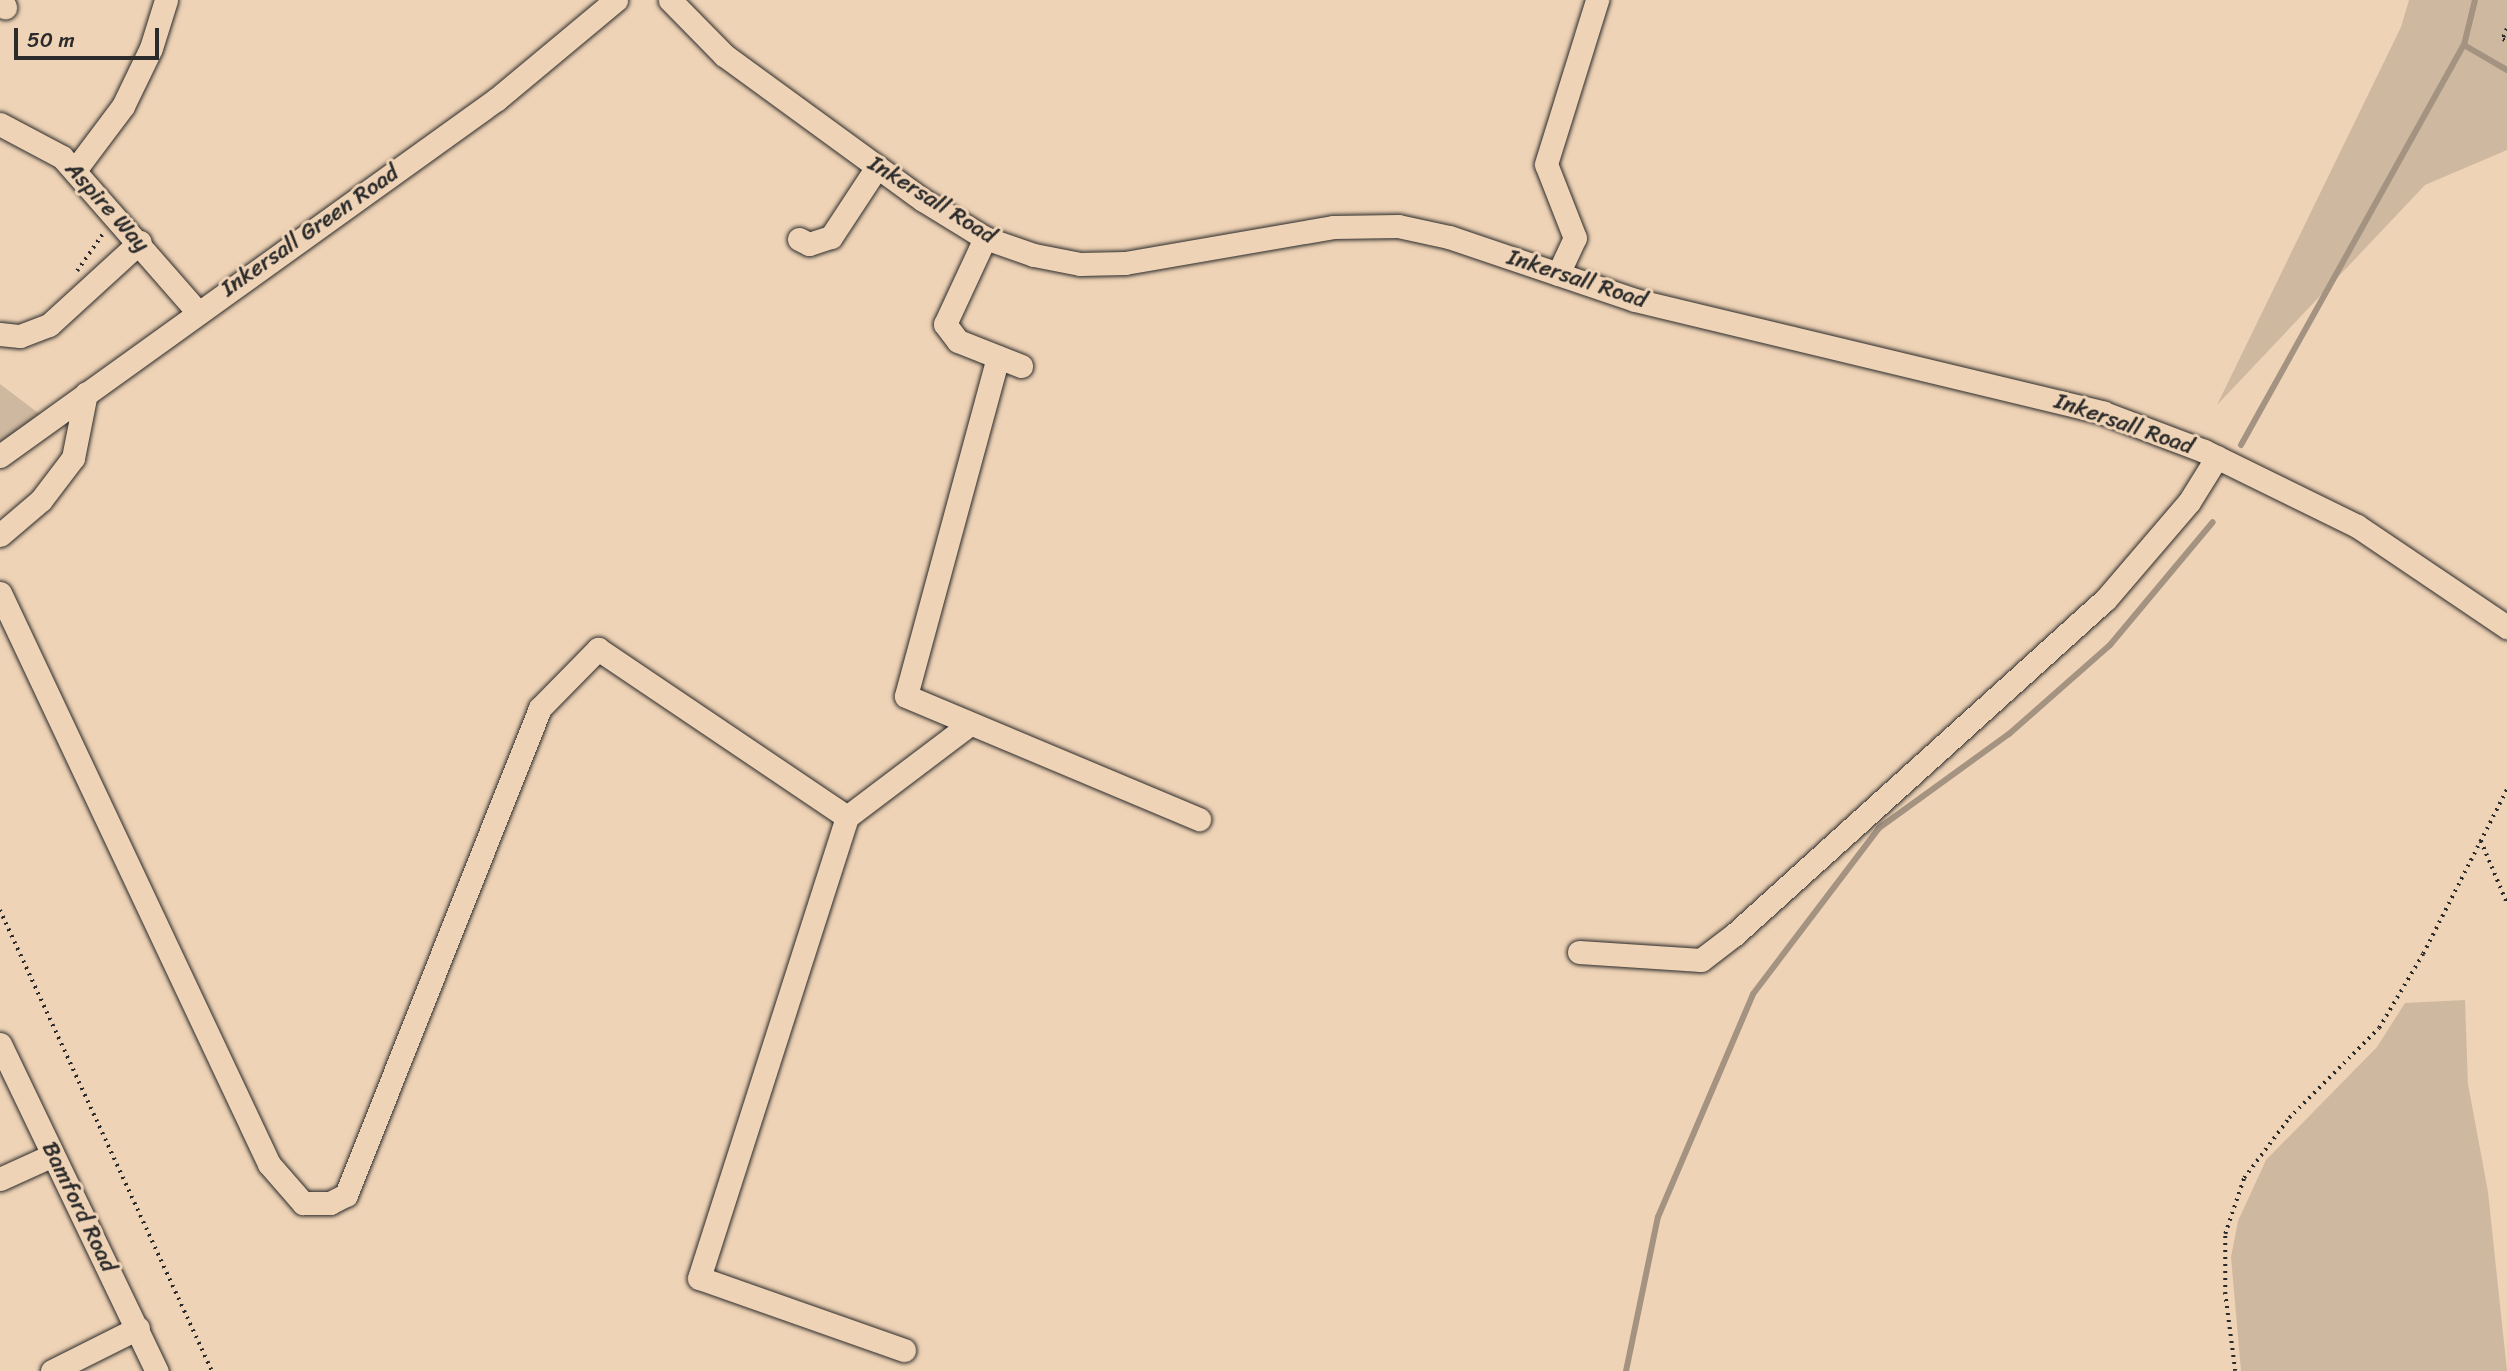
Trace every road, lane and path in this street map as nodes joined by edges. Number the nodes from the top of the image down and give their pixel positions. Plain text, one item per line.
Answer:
1 (166, 0) edge
2 (616, 0) edge
3 (670, 0) edge
4 (1597, 0) edge
5 (2507, 29) edge
6 (2507, 41) edge
7 (0, 124) edge
8 (877, 167) junction
9 (75, 170) junction
10 (118, 219) junction
11 (985, 238) junction
12 (799, 239) dead end
13 (140, 242) junction
14 (1558, 274) junction
15 (73, 304) junction
16 (197, 311) junction
17 (0, 334) edge
18 (998, 357) junction
19 (1021, 366) dead end
20 (86, 393) junction
21 (0, 456) edge
22 (2217, 457) junction
23 (0, 535) edge
24 (0, 593) edge
25 (2507, 627) edge
26 (970, 724) junction
27 (2507, 789) edge
28 (847, 817) junction
29 (1199, 819) dead end
30 (2481, 841) junction
31 (2507, 903) edge
32 (0, 910) edge
33 (1579, 952) dead end
34 (0, 1044) edge
35 (53, 1156) junction
36 (0, 1179) edge
37 (138, 1328) junction
38 (904, 1350) dead end
39 (52, 1371) edge
40 (158, 1371) edge
41 (212, 1371) edge
42 (2235, 1371) edge

1 - 9 street
2 - 16 street, Inkersall Green Road
3 - 8 street, Inkersall Road
4 - 14 street
5 - 6 path
7 - 9 street, Aspire Way
8 - 11 street, Inkersall Road
8 - 12 street
9 - 10 street, Aspire Way
10 - 13 street, Aspire Way
10 - 15 path
11 - 14 street, Inkersall Road
11 - 18 street
13 - 15 street
13 - 16 street, Aspire Way
14 - 22 street, Inkersall Road
15 - 17 street
16 - 20 street, Inkersall Green Road
18 - 19 street
18 - 26 street
20 - 21 street, Inkersall Green Road
20 - 23 street
22 - 25 street, Inkersall Road
22 - 33 street
24 - 28 street
26 - 28 street
26 - 29 street
27 - 30 path
28 - 38 street
30 - 31 path
30 - 42 path
32 - 41 path
34 - 35 street, Bamford Road
35 - 36 street
35 - 37 street, Bamford Road
37 - 39 street
37 - 40 street, Bamford Road

